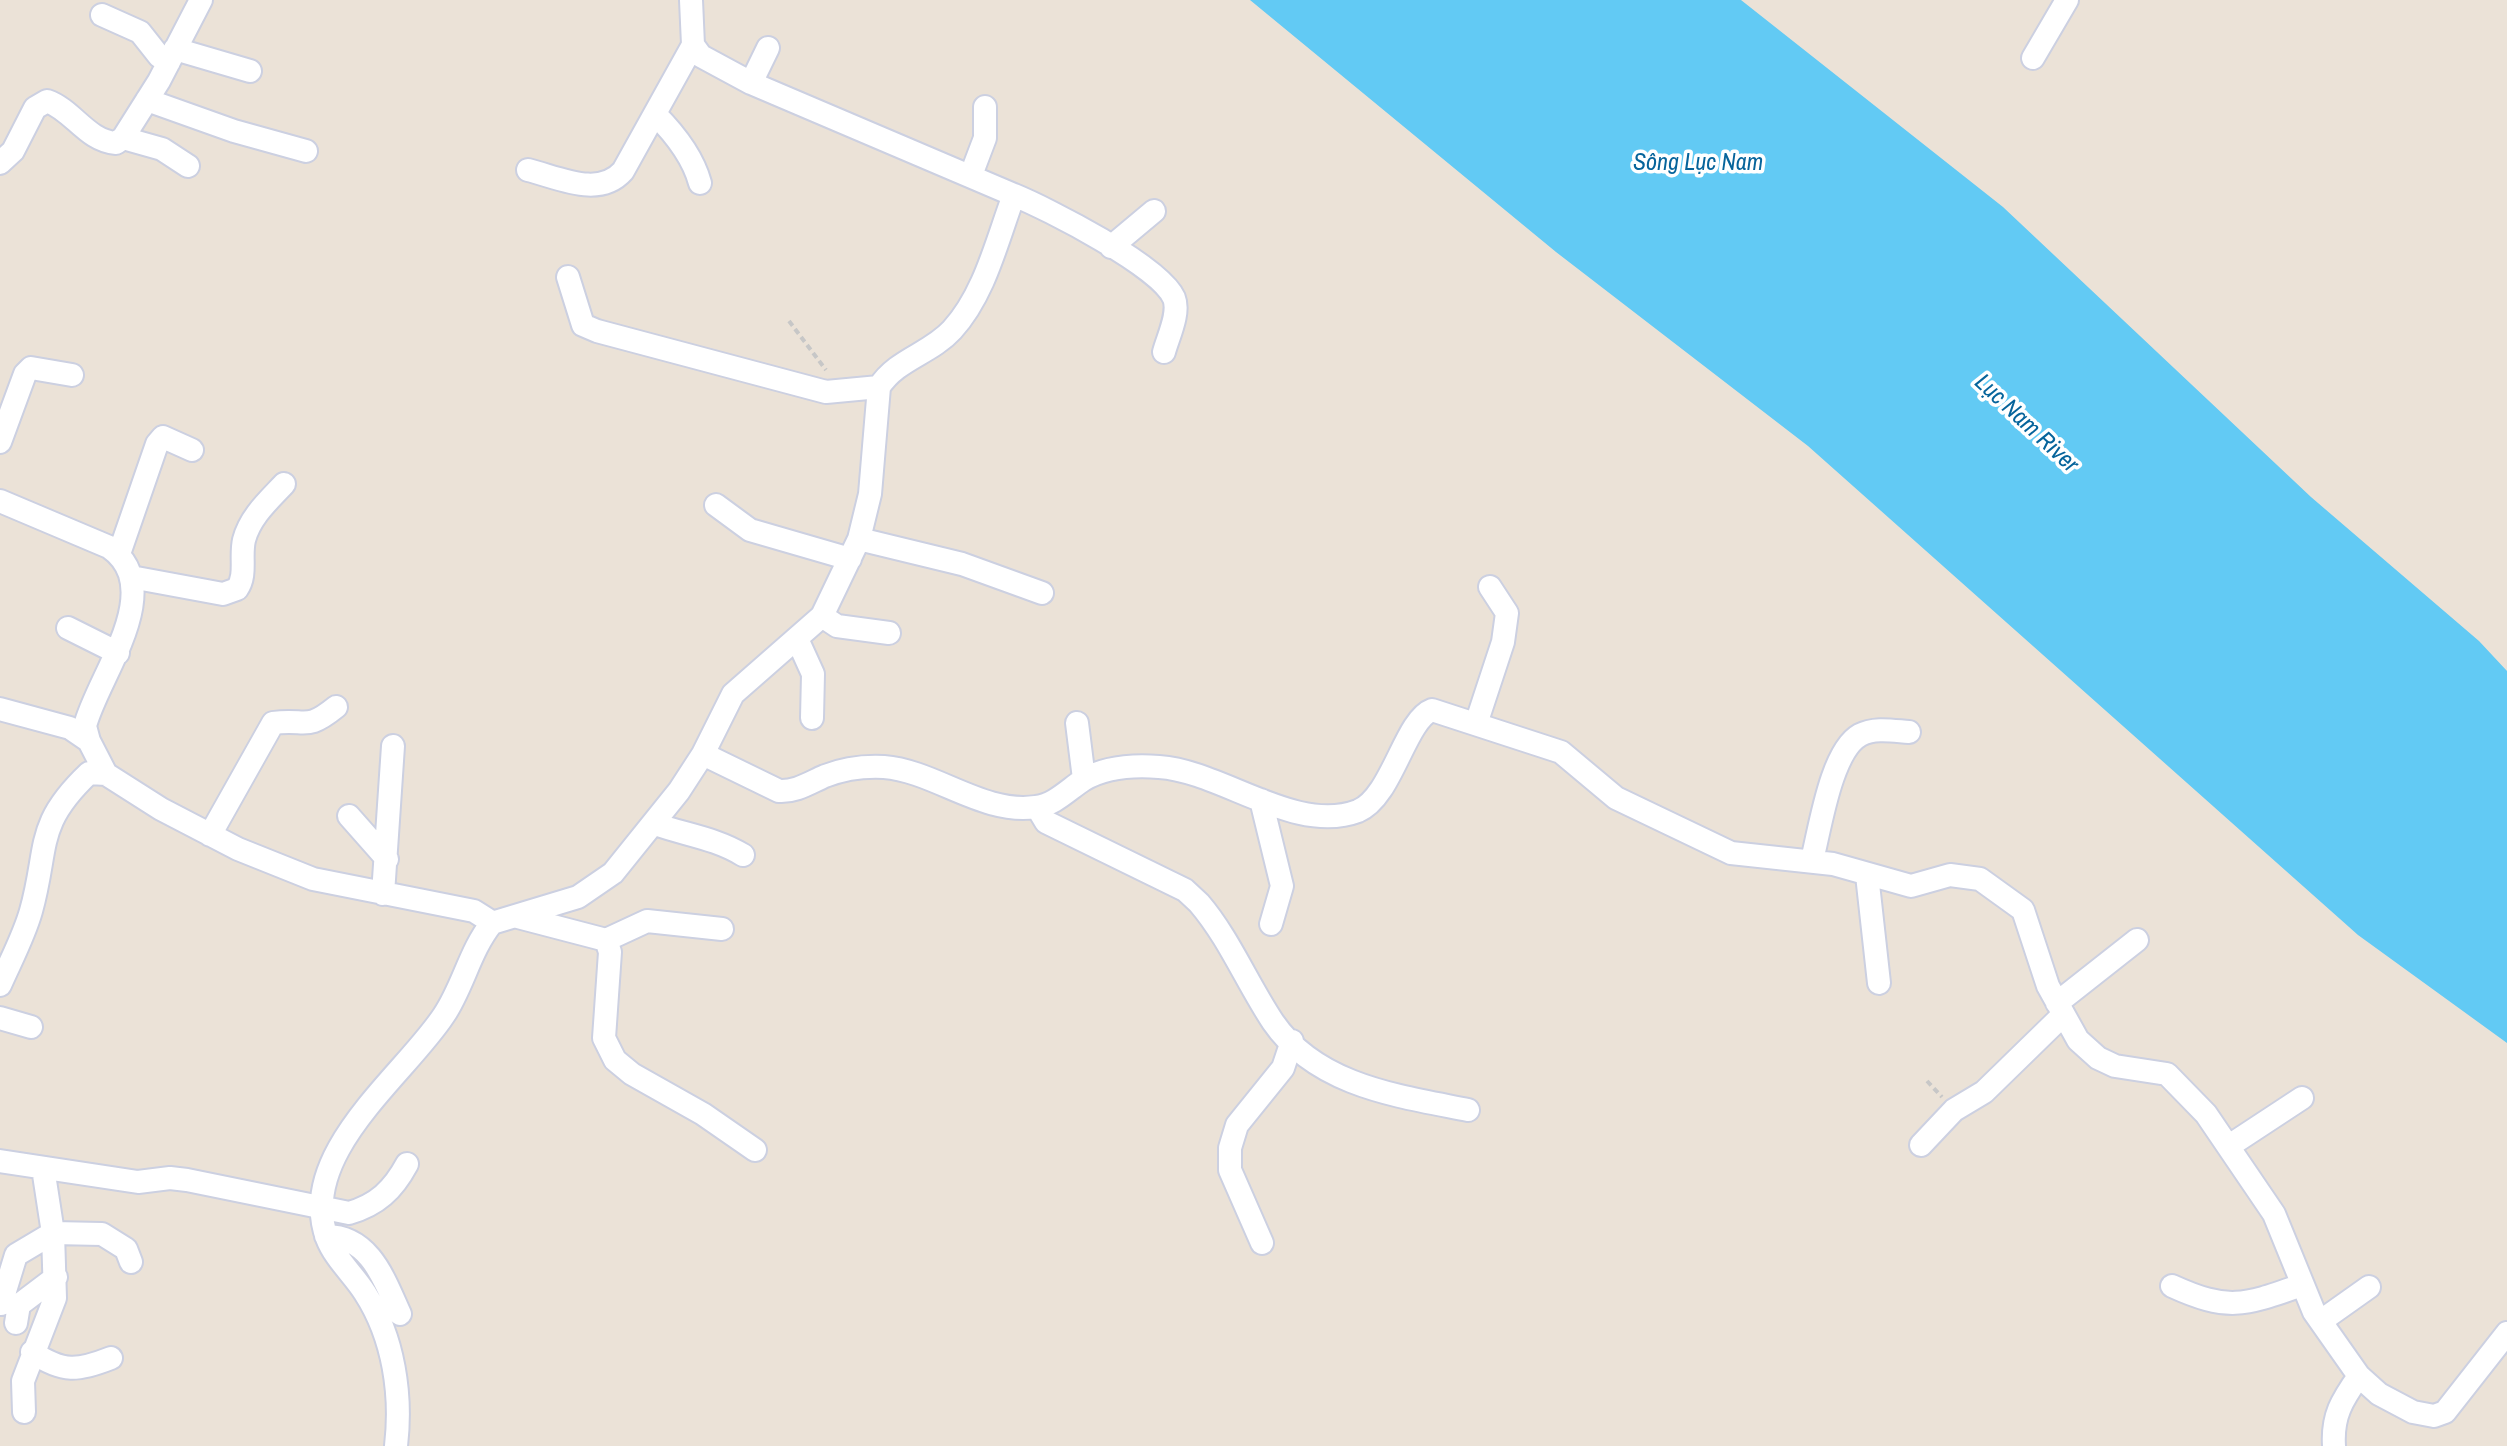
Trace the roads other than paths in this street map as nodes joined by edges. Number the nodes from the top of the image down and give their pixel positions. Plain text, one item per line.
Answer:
1 (201, 0) edge
2 (691, 0) edge
3 (2067, 0) edge
4 (102, 15) dead end
5 (693, 45) junction
6 (768, 48) dead end
7 (172, 55) junction
8 (2033, 58) dead end
9 (250, 71) dead end
10 (751, 83) junction
11 (147, 100) junction
12 (985, 107) dead end
13 (655, 114) junction
14 (123, 138) junction
15 (306, 151) dead end
16 (0, 163) edge
17 (188, 166) dead end
18 (528, 170) dead end
19 (971, 175) junction
20 (700, 183) dead end
21 (1014, 195) junction
22 (1154, 211) dead end
23 (1111, 247) junction
24 (568, 277) dead end
25 (1164, 352) dead end
26 (72, 375) dead end
27 (879, 387) junction
28 (0, 442) edge
29 (192, 450) dead end
30 (284, 484) dead end
31 (0, 501) edge
32 (716, 505) dead end
33 (855, 549) junction
34 (119, 554) junction
35 (131, 577) junction
36 (1490, 587) dead end
37 (1042, 593) dead end
38 (822, 616) junction
39 (68, 628) dead end
40 (889, 633) dead end
41 (798, 641) junction
42 (118, 653) junction
43 (336, 707) dead end
44 (0, 709) edge
45 (812, 718) dead end
46 (1077, 723) dead end
47 (1476, 724) junction
48 (1909, 732) dead end
49 (89, 741) junction
50 (393, 746) dead end
51 (703, 754) junction
52 (106, 774) junction
53 (1084, 779) junction
54 (1261, 800) junction
55 (1037, 807) junction
56 (349, 816) dead end
57 (655, 824) junction
58 (210, 835) junction
59 (743, 855) dead end
60 (387, 859) junction
61 (1812, 860) junction
62 (1867, 875) junction
63 (383, 894) junction
64 (517, 917) junction
65 (493, 923) junction
66 (1271, 924) dead end
67 (722, 929) dead end
68 (606, 940) junction
69 (2137, 940) dead end
70 (1879, 983) dead end
71 (0, 985) edge
72 (2060, 1009) junction
73 (0, 1018) edge
74 (31, 1027) dead end
75 (1292, 1041) junction
76 (2302, 1098) dead end
77 (1468, 1110) dead end
78 (1921, 1145) dead end
79 (2229, 1146) junction
80 (755, 1150) dead end
81 (0, 1161) edge
82 (407, 1164) dead end
83 (43, 1168) junction
84 (324, 1209) junction
85 (53, 1233) junction
86 (326, 1236) junction
87 (1262, 1243) dead end
88 (131, 1262) dead end
89 (56, 1277) junction
90 (2302, 1285) junction
91 (2172, 1286) dead end
92 (2369, 1287) dead end
93 (1, 1304) edge
94 (400, 1314) dead end
95 (2321, 1321) junction
96 (16, 1323) dead end
97 (2507, 1333) edge
98 (32, 1352) junction
99 (111, 1358) dead end
100 (2359, 1376) junction
101 (24, 1412) dead end
102 (396, 1446) edge
103 (2334, 1446) edge

1 - 7 street
2 - 5 street
3 - 8 street
4 - 7 street
5 - 10 street
5 - 13 street
6 - 10 street
7 - 9 street
7 - 11 street
10 - 19 street
11 - 14 street
11 - 15 street
12 - 19 street
13 - 18 street
13 - 20 street
14 - 16 street
14 - 17 street
19 - 21 street
21 - 23 street
21 - 27 street
22 - 23 street
23 - 25 street
24 - 27 street
26 - 28 street
27 - 33 street
29 - 34 street
30 - 35 street
31 - 34 street
32 - 33 street
33 - 37 street
33 - 38 street
34 - 35 street
35 - 42 street
36 - 47 street
38 - 40 street
38 - 41 street
39 - 42 street
41 - 45 street
41 - 51 street
42 - 49 street
43 - 58 street
44 - 49 street
46 - 53 street
47 - 54 street
47 - 61 street
48 - 61 street
49 - 52 street
50 - 60 street
51 - 55 street
51 - 57 street
52 - 58 street
52 - 71 street
53 - 54 street
53 - 55 street
54 - 66 street
55 - 75 street
56 - 60 street
57 - 59 street
57 - 64 street
58 - 63 street
60 - 63 street
61 - 62 street
62 - 70 street
62 - 72 street
63 - 65 street
64 - 65 street
64 - 68 street
65 - 84 street
67 - 68 street
68 - 80 street
69 - 72 street
72 - 78 street
72 - 79 street
73 - 74 street
75 - 77 street
75 - 87 street
76 - 79 street
79 - 90 street
81 - 83 street
82 - 84 street
83 - 84 street
83 - 85 street
84 - 86 street
85 - 88 street
85 - 89 street
85 - 93 street
86 - 94 street
86 - 102 street
89 - 96 street
89 - 98 street
90 - 91 street
90 - 95 street
92 - 95 street
95 - 100 street
97 - 100 street
98 - 99 street
98 - 101 street
100 - 103 street

